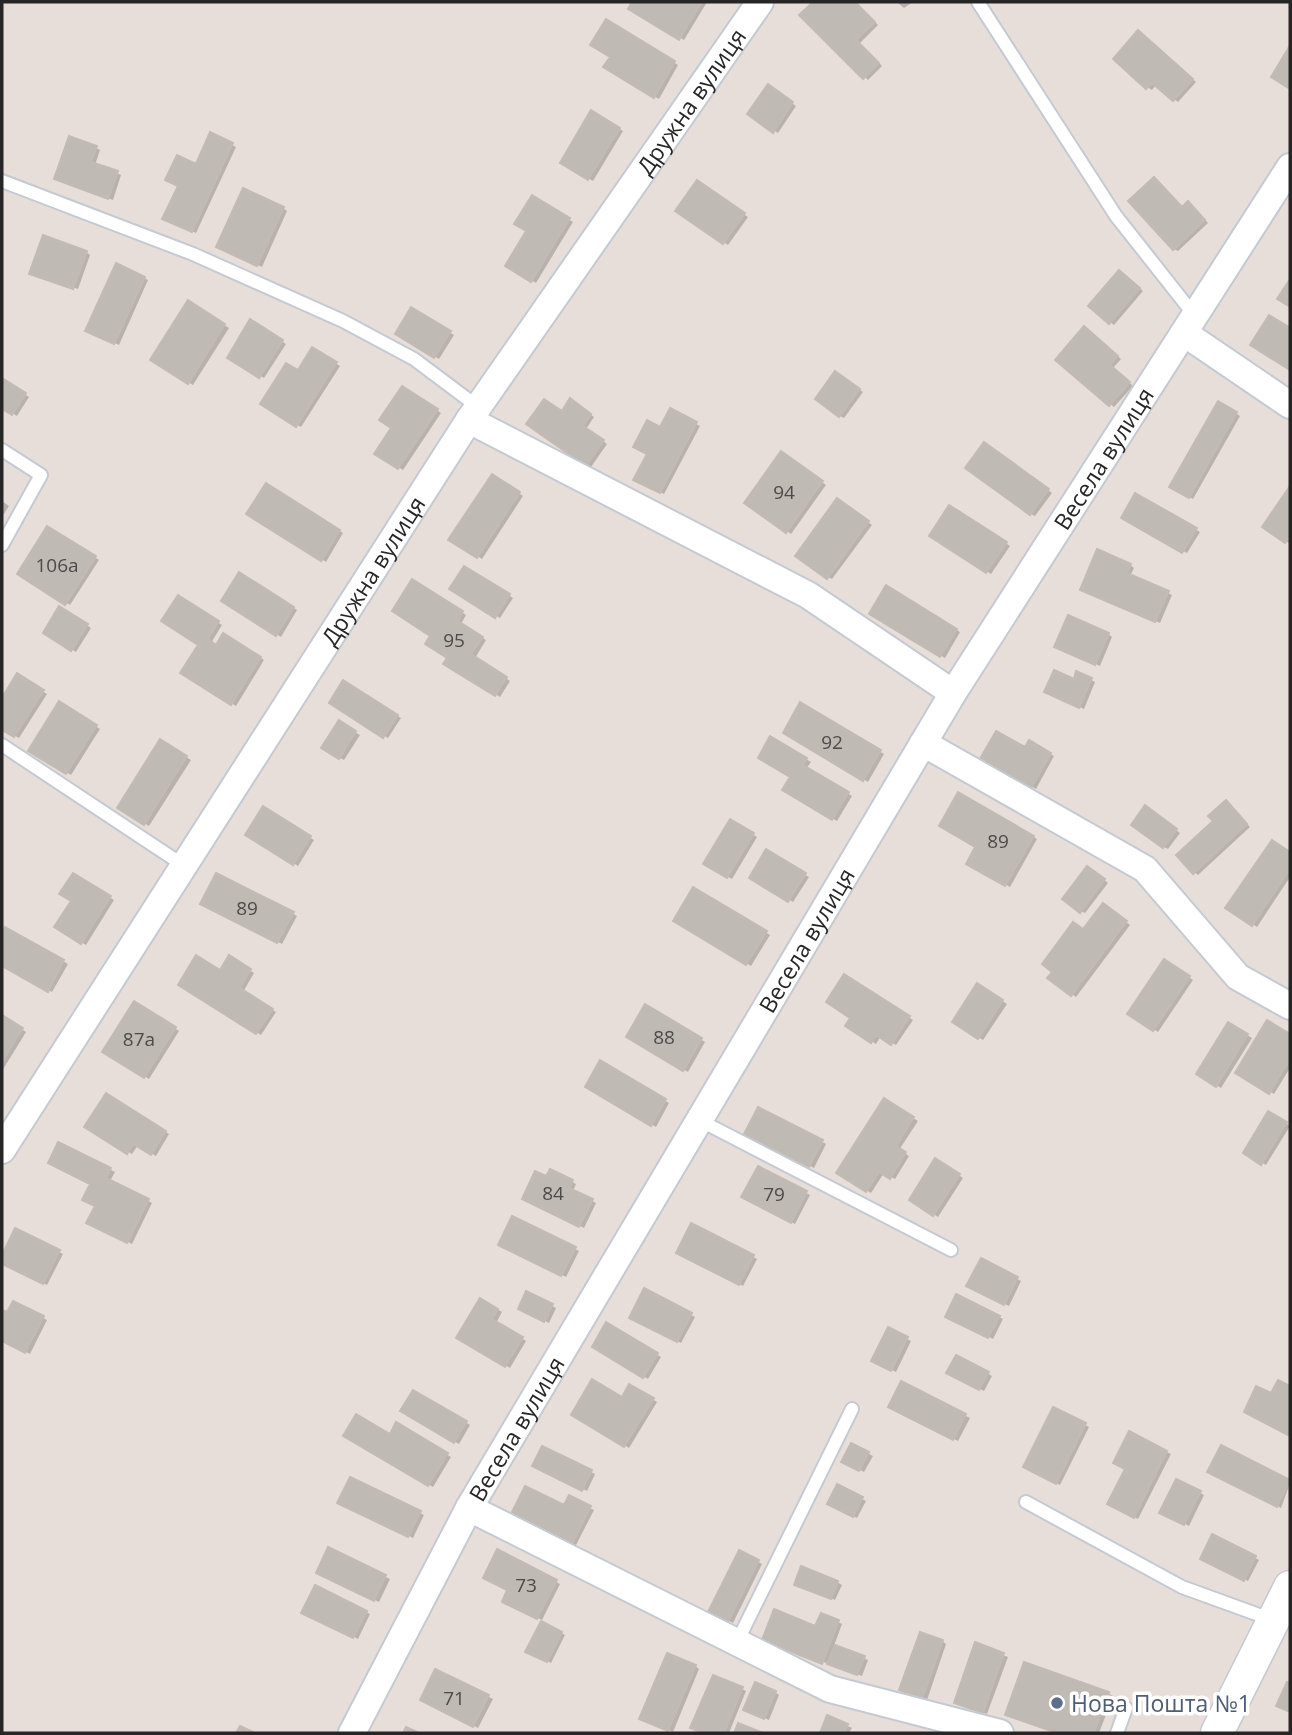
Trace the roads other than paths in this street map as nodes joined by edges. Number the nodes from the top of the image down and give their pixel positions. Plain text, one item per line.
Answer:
1 (760, 2) edge
2 (978, 2) edge
3 (1290, 167) edge
4 (2, 181) edge
5 (1189, 325) junction
6 (1290, 405) edge
7 (474, 413) junction
8 (2, 450) edge
9 (2, 545) edge
10 (953, 693) junction
11 (923, 743) junction
12 (2, 745) edge
13 (183, 865) junction
14 (1290, 1006) edge
15 (699, 1120) junction
16 (2, 1150) edge
17 (951, 1250) dead end
18 (852, 1409) dead end
19 (1026, 1502) dead end
20 (469, 1508) junction
21 (1290, 1587) edge
22 (1273, 1620) junction
23 (737, 1642) junction
24 (1126, 1708) dead end
25 (352, 1733) edge
26 (1000, 1733) edge
27 (1117, 1733) edge
28 (1217, 1733) edge

1 - 7 street, Дружна вулиця
2 - 5 lane
3 - 5 street, Весела вулиця
4 - 7 lane
5 - 6 street
5 - 10 street, Весела вулиця
7 - 10 street
7 - 13 street, Дружна вулиця
8 - 9 lane
10 - 11 street, Весела вулиця
11 - 14 street
11 - 15 street, Весела вулиця
12 - 13 lane
13 - 16 street, Дружна вулиця
15 - 17 lane
15 - 20 street, Весела вулиця
18 - 23 lane
19 - 22 lane
20 - 23 street
20 - 25 street, Весела вулиця
21 - 22 street
22 - 28 street
23 - 26 street
24 - 27 lane

